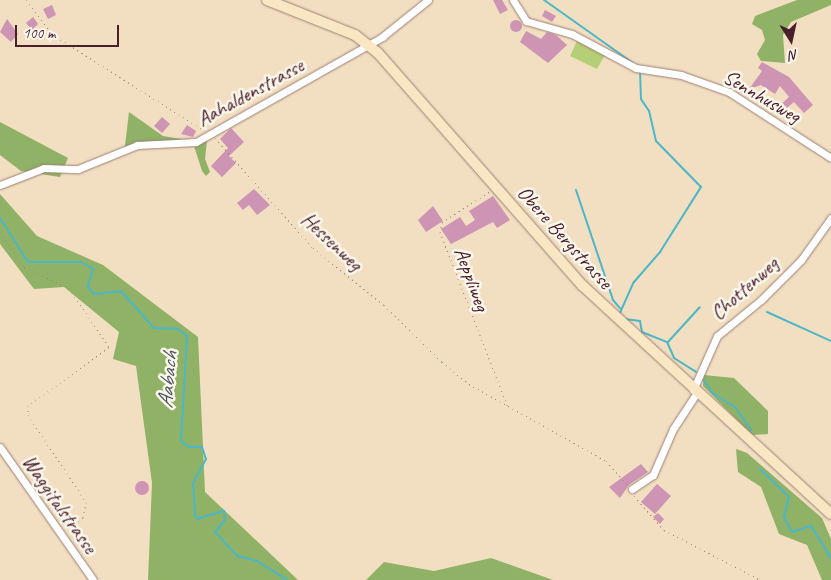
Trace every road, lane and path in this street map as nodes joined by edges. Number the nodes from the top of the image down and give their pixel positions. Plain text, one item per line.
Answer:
1 (26, 0) edge
2 (267, 0) edge
3 (428, 0) edge
4 (513, 0) edge
5 (369, 45) junction
6 (212, 136) junction
7 (831, 158) edge
8 (0, 185) edge
9 (496, 188) junction
10 (831, 218) edge
11 (0, 232) edge
12 (694, 392) junction
13 (507, 405) junction
14 (0, 447) edge
15 (632, 489) junction
16 (831, 514) edge
17 (60, 535) junction
18 (92, 580) edge
19 (761, 580) edge

1 - 6 path, Hessenweg
2 - 5 main road, Obere Bergstrasse
3 - 5 street, Aahaldenstrasse
4 - 7 street, Sennhusweg
5 - 6 street, Aahaldenstrasse
5 - 9 main road, Obere Bergstrasse
6 - 8 street, Aahaldenstrasse
6 - 13 path, Hessenweg
9 - 12 main road, Obere Bergstrasse
9 - 13 path, Aeppliweg
10 - 12 street, Chottenweg
11 - 17 path
12 - 15 street, Chottenweg
12 - 16 main road, Obere Bergstrasse
13 - 15 path, Hessenweg
14 - 17 street, Waggitalstrasse
15 - 19 path, Hessenweg
17 - 18 street, Waggitalstrasse

